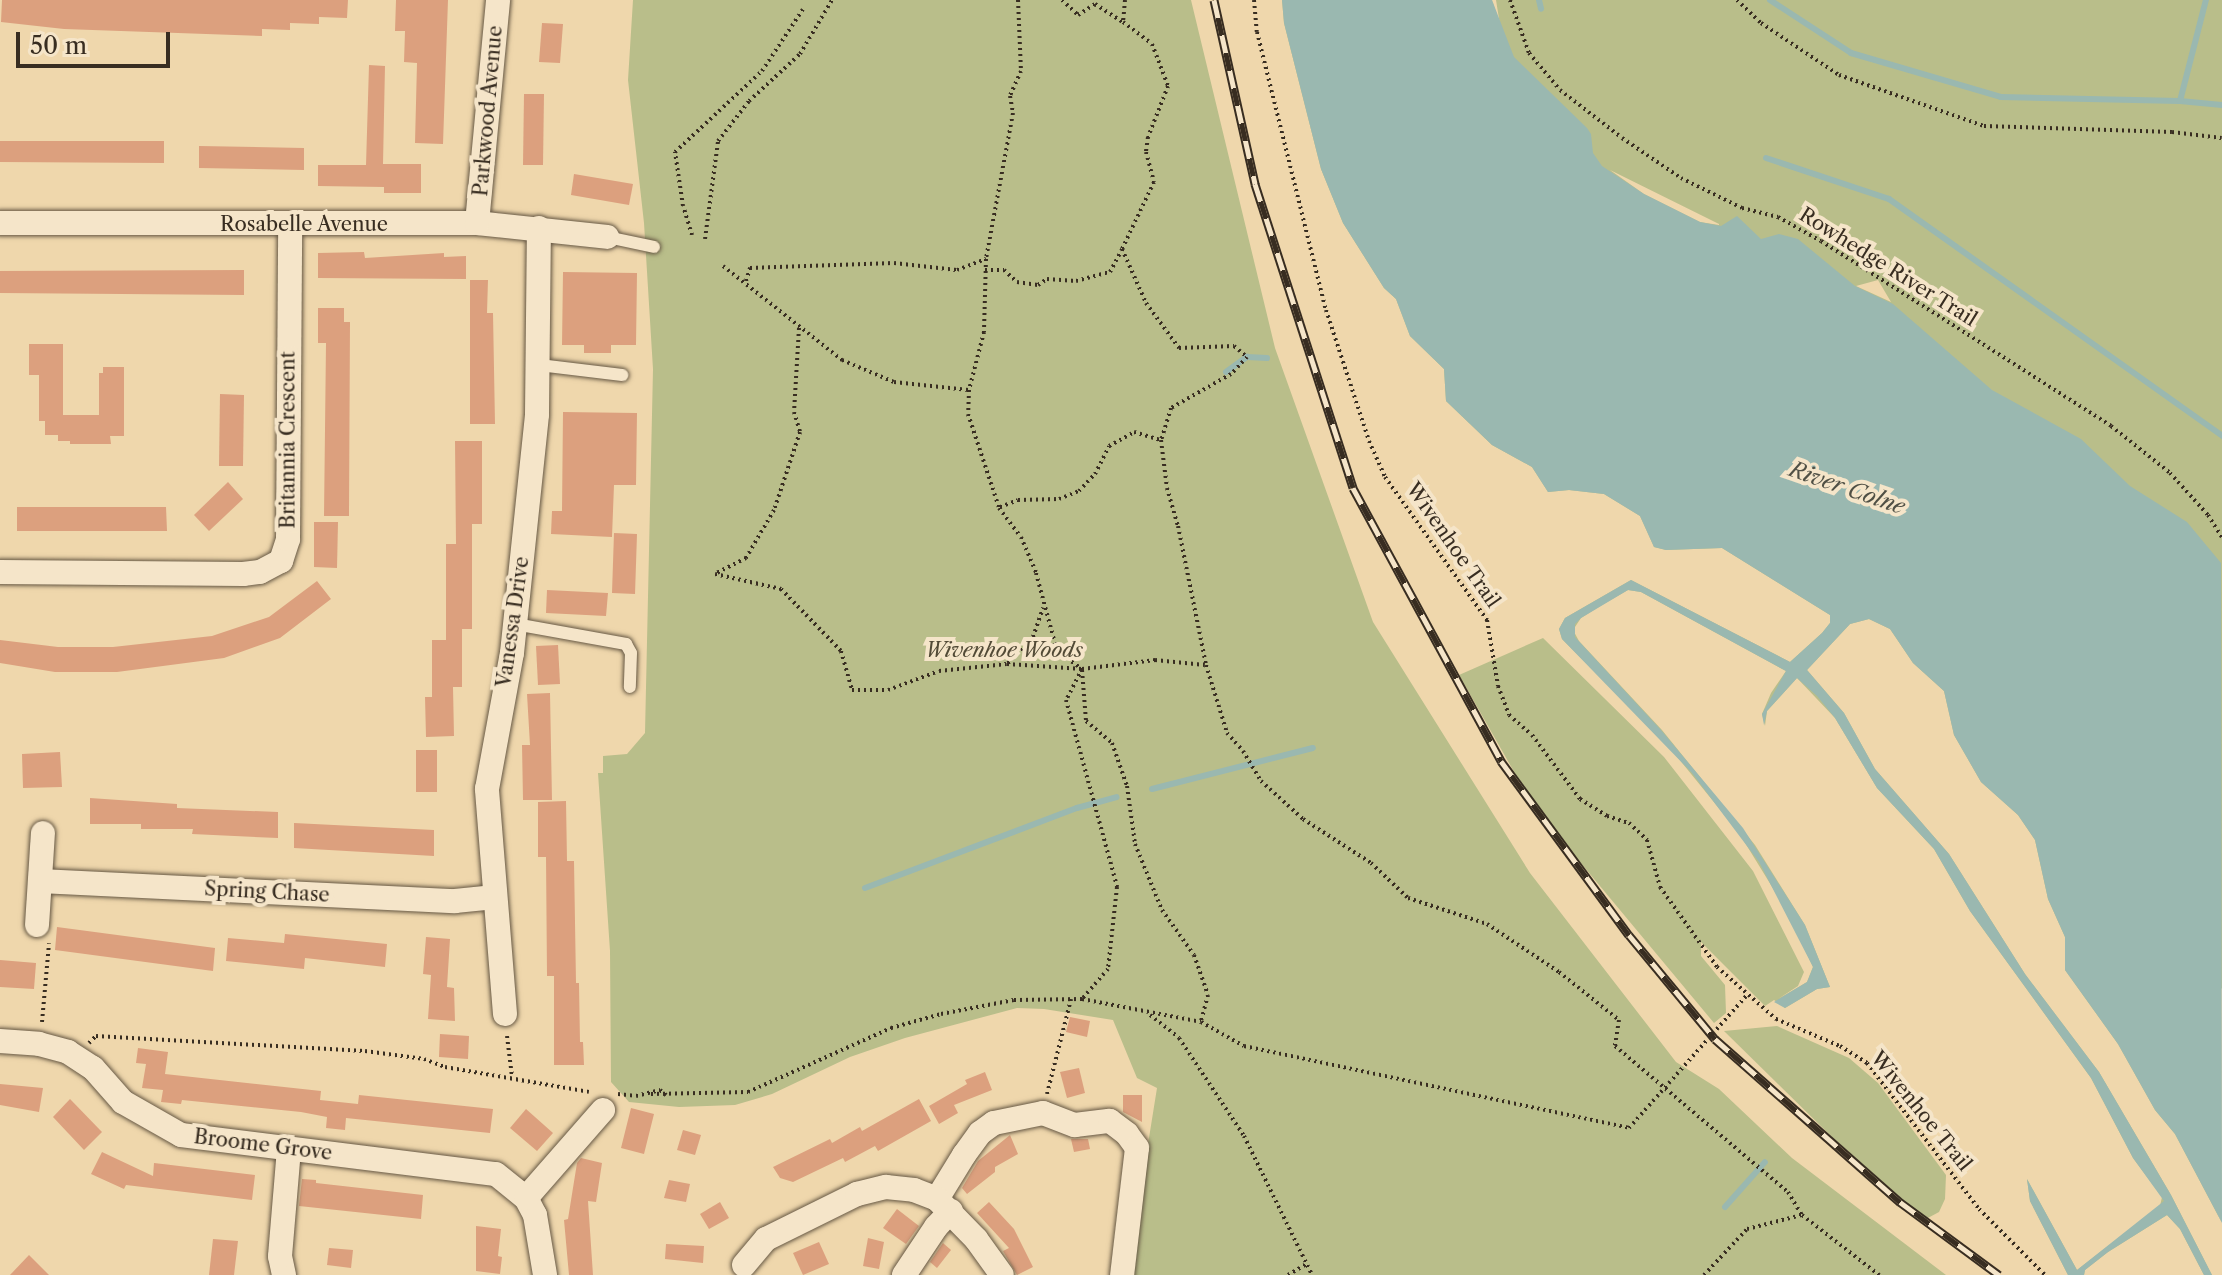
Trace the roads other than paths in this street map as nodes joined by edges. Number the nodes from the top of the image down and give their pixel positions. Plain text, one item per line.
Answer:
1 (498, 0) edge
2 (0, 223) edge
3 (477, 223) junction
4 (290, 225) junction
5 (539, 228) junction
6 (607, 237) joint
7 (654, 247) dead end
8 (539, 365) junction
9 (622, 375) dead end
10 (0, 572) edge
11 (515, 624) junction
12 (630, 687) dead end
13 (43, 833) dead end
14 (40, 881) junction
15 (495, 897) junction
16 (37, 925) road end
17 (505, 1014) road end
18 (20, 1043) edge
19 (605, 1100) road end
20 (289, 1149) junction
21 (526, 1198) junction
22 (944, 1205) junction
23 (744, 1265) dead end
24 (284, 1275) edge
25 (545, 1275) edge
26 (904, 1275) edge
27 (1002, 1275) edge
28 (1122, 1275) edge

1 - 3 street, Parkwood Avenue
2 - 4 street, Rosabelle Avenue
3 - 4 street, Rosabelle Avenue
3 - 5 street, Rosabelle Avenue
4 - 10 street, Britannia Crescent
5 - 6 street, Rosabelle Avenue
5 - 8 street, Vanessa Drive
6 - 7 lane
8 - 9 lane
8 - 11 street, Vanessa Drive
11 - 12 lane
11 - 15 street, Vanessa Drive
13 - 14 street
14 - 15 street, Spring Chase
14 - 16 street
15 - 17 street, Vanessa Drive
18 - 20 street, Broome Grove
19 - 21 street
20 - 21 street, Broome Grove
20 - 24 street
21 - 25 street
22 - 23 street
22 - 26 street
22 - 27 street
22 - 28 street

